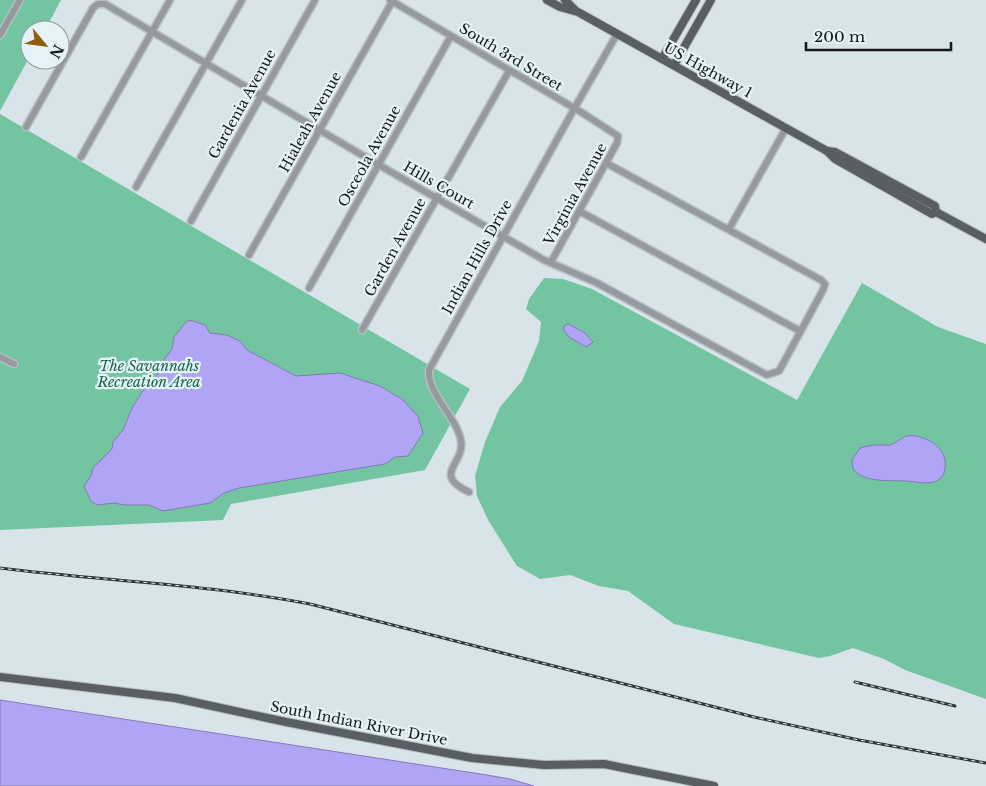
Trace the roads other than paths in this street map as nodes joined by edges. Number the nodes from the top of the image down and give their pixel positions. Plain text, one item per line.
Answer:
1 (20, 0) edge
2 (170, 0) edge
3 (242, 0) edge
4 (315, 0) edge
5 (547, 0) edge
6 (565, 0) edge
7 (696, 0) edge
8 (710, 0) edge
9 (391, 1) edge
10 (578, 12) junction
11 (151, 31) junction
12 (617, 34) junction
13 (0, 35) edge
14 (451, 36) junction
15 (662, 59) junction
16 (207, 63) junction
17 (674, 65) junction
18 (509, 71) junction
19 (262, 95) junction
20 (574, 109) junction
21 (26, 127) dead end
22 (786, 128) junction
23 (320, 130) junction
24 (618, 136) joint
25 (81, 157) dead end
26 (606, 163) junction
27 (378, 165) junction
28 (136, 187) dead end
29 (436, 199) junction
30 (579, 210) junction
31 (191, 221) dead end
32 (729, 228) junction
33 (503, 236) junction
34 (986, 239) edge
35 (249, 256) dead end
36 (552, 262) junction
37 (309, 288) dead end
38 (362, 330) dead end
39 (800, 331) junction
40 (0, 357) edge
41 (14, 364) dead end
42 (469, 492) dead end
43 (0, 677) edge
44 (714, 786) edge

1 - 13 street
2 - 11 street
3 - 16 street
4 - 19 street, Gardenia Avenue
5 - 10 main road, US Highway 1
6 - 10 main road, US Highway 1
7 - 15 main road
8 - 17 main road
9 - 14 street, South 3rd Street
9 - 23 street, Hialeah Avenue
10 - 12 main road, US Highway 1
11 - 16 street, Hills Court
11 - 21 street, Hills Court
11 - 25 street
12 - 15 main road, US Highway 1
12 - 20 street, Indian Hills Drive
14 - 18 street, South 3rd Street
14 - 27 street, Osceola Avenue
15 - 17 main road, US Highway 1
16 - 19 street, Hills Court
16 - 28 street
17 - 22 main road, US Highway 1
18 - 20 street, South 3rd Street
18 - 29 street, Garden Avenue
19 - 23 street, Hills Court
19 - 31 street, Gardenia Avenue
20 - 24 street, South 3rd Street
20 - 33 street, Indian Hills Drive
22 - 32 street
22 - 34 main road, US Highway 1
23 - 27 street, Hills Court
23 - 35 street, Hialeah Avenue
24 - 26 street, Virginia Avenue
26 - 30 street, Virginia Avenue
26 - 32 street
27 - 29 street, Hills Court
27 - 37 street, Osceola Avenue
29 - 33 street, Hills Court
29 - 38 street, Garden Avenue
30 - 36 street, Virginia Avenue
30 - 39 street
32 - 39 street
33 - 36 street, Hills Court
33 - 42 street, Indian Hills Drive
36 - 39 street, Hills Court
40 - 41 street
43 - 44 main road, South Indian River Drive

